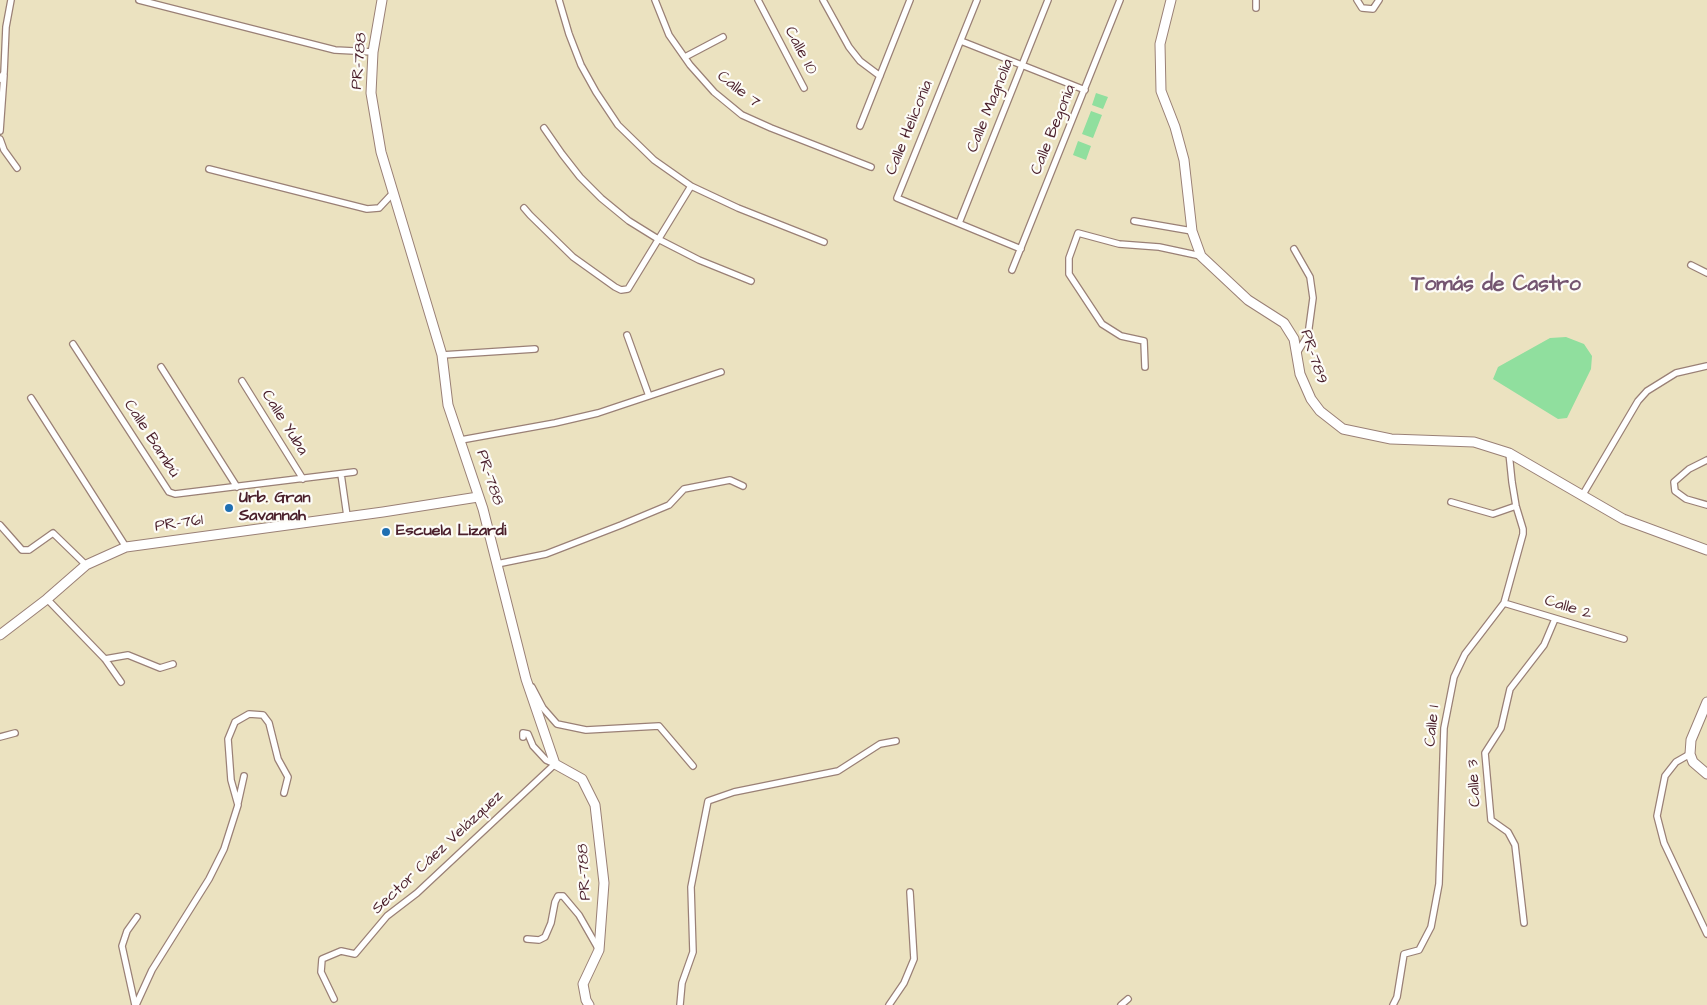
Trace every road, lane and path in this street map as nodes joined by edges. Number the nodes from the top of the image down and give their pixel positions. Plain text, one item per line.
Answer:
1 (11, 0) edge
2 (139, 0) edge
3 (382, 0) edge
4 (559, 0) edge
5 (655, 0) edge
6 (758, 0) edge
7 (823, 0) edge
8 (900, 0) edge
9 (977, 0) edge
10 (1048, 0) edge
11 (1120, 0) edge
12 (1171, 0) edge
13 (1256, 0) edge
14 (1357, 0) edge
15 (1379, 0) edge
16 (909, 1) edge
17 (1256, 8) dead end
18 (723, 37) dead end
19 (960, 41) junction
20 (373, 52) junction
21 (684, 57) junction
22 (1023, 66) junction
23 (4, 72) junction
24 (880, 76) junction
25 (0, 79) edge
26 (804, 88) dead end
27 (1085, 90) junction
28 (860, 126) dead end
29 (544, 128) dead end
30 (0, 131) edge
31 (0, 139) edge
32 (871, 166) dead end
33 (17, 168) dead end
34 (209, 169) dead end
35 (691, 186) junction
36 (393, 193) junction
37 (524, 208) dead end
38 (1134, 221) dead end
39 (959, 223) junction
40 (1192, 231) junction
41 (658, 240) junction
42 (824, 242) dead end
43 (1021, 249) junction
44 (1294, 250) dead end
45 (1201, 256) junction
46 (1691, 265) dead end
47 (1012, 270) dead end
48 (1707, 273) edge
49 (751, 281) dead end
50 (627, 335) dead end
51 (74, 344) dead end
52 (535, 349) dead end
53 (1297, 353) junction
54 (442, 355) junction
55 (161, 366) dead end
56 (1707, 366) edge
57 (1145, 367) dead end
58 (722, 372) dead end
59 (242, 381) dead end
60 (649, 396) junction
61 (31, 398) dead end
62 (461, 440) junction
63 (1509, 454) junction
64 (1707, 460) edge
65 (354, 472) dead end
66 (341, 474) junction
67 (303, 479) junction
68 (743, 486) dead end
69 (237, 487) junction
70 (1582, 496) junction
71 (478, 497) junction
72 (1451, 502) dead end
73 (1707, 504) edge
74 (1516, 506) junction
75 (346, 516) junction
76 (0, 526) edge
77 (126, 547) junction
78 (1707, 550) edge
79 (497, 564) junction
80 (86, 565) junction
81 (47, 599) junction
82 (1504, 603) junction
83 (1555, 619) junction
84 (0, 635) edge
85 (1624, 639) dead end
86 (105, 659) junction
87 (173, 664) dead end
88 (526, 679) junction
89 (120, 682) dead end
90 (1707, 702) edge
91 (15, 733) dead end
92 (0, 737) edge
93 (523, 737) dead end
94 (896, 741) dead end
95 (1690, 754) junction
96 (555, 764) junction
97 (693, 766) dead end
98 (1707, 774) edge
99 (244, 776) dead end
100 (284, 793) dead end
101 (238, 806) junction
102 (910, 892) dead end
103 (136, 917) dead end
104 (1524, 923) dead end
105 (1707, 934) edge
106 (527, 938) dead end
107 (600, 950) junction
108 (334, 999) dead end
109 (1128, 999) dead end
110 (135, 1005) edge
111 (589, 1005) edge
112 (680, 1005) edge
113 (889, 1005) edge
114 (1121, 1005) edge
115 (1393, 1005) edge

1 - 23 street
2 - 20 street
3 - 20 street, PR-788 / PR-788
4 - 35 street
5 - 21 street, Calle 7
6 - 26 street, Calle 10
7 - 24 street
8 - 16 street
9 - 19 street, Calle Heliconia
10 - 22 street, Calle Magnolia
11 - 27 street, Calle Begonia
12 - 40 street, PR-789 / PR-789
13 - 17 street
14 - 15 street
16 - 24 street
18 - 21 street
19 - 22 street
19 - 39 street, Calle Heliconia
20 - 36 street, PR-788 / PR-788
21 - 32 street, Calle 7
22 - 27 street
22 - 39 street, Calle Magnolia
23 - 25 street
23 - 30 street
24 - 28 street
27 - 43 street, Calle Begonia
29 - 41 street
31 - 33 street
34 - 36 street
35 - 41 street
35 - 42 street
36 - 54 street, PR-788 / PR-788
37 - 41 street
38 - 40 street
39 - 43 street, Calle Heliconia
40 - 45 street, PR-789 / PR-789
41 - 49 street
43 - 47 street, Calle Begonia
44 - 53 street
45 - 53 street, PR-789 / PR-789
45 - 57 street
46 - 48 street
50 - 60 street
51 - 69 street, Calle Bambú
52 - 54 street
53 - 63 street, PR-789 / PR-789
54 - 62 street, PR-788 / PR-788
55 - 69 street
56 - 70 street
58 - 60 street
59 - 67 street, Calle Yuba
60 - 62 street
61 - 77 street
62 - 71 street, PR-788 / PR-788
63 - 70 street, PR-789 / PR-789
63 - 74 street, Calle 1
64 - 73 street
65 - 66 street, Calle Bambú
66 - 67 street, Calle Bambú
66 - 75 street
67 - 69 street, Calle Bambú
68 - 79 street
70 - 78 street, PR-789 / PR-789
71 - 75 street, PR-761 / PR-761
71 - 79 street, PR-788 / PR-788
72 - 74 street
74 - 82 street, Calle 1
75 - 77 street, PR-761 / PR-761
76 - 80 street
77 - 80 street, PR-761 / PR-761
79 - 88 street, PR-788 / PR-788
80 - 81 street, PR-761 / PR-761
81 - 84 street, PR-761 / PR-761
81 - 86 street
82 - 83 street, Calle 2
82 - 115 street, Calle 1
83 - 85 street, Calle 2
83 - 104 street, Calle 3
86 - 87 street
86 - 89 street
88 - 96 street, PR-788 / PR-788
88 - 97 street
90 - 95 street
91 - 92 street
93 - 96 street
94 - 112 street
95 - 98 street
95 - 105 street
96 - 107 street, PR-788 / PR-788
96 - 108 street, Sector Cáez Velázquez
99 - 101 street
100 - 101 street
101 - 110 street
102 - 113 street
103 - 110 street
106 - 107 street
107 - 111 street, PR-788 / PR-788
109 - 114 street

